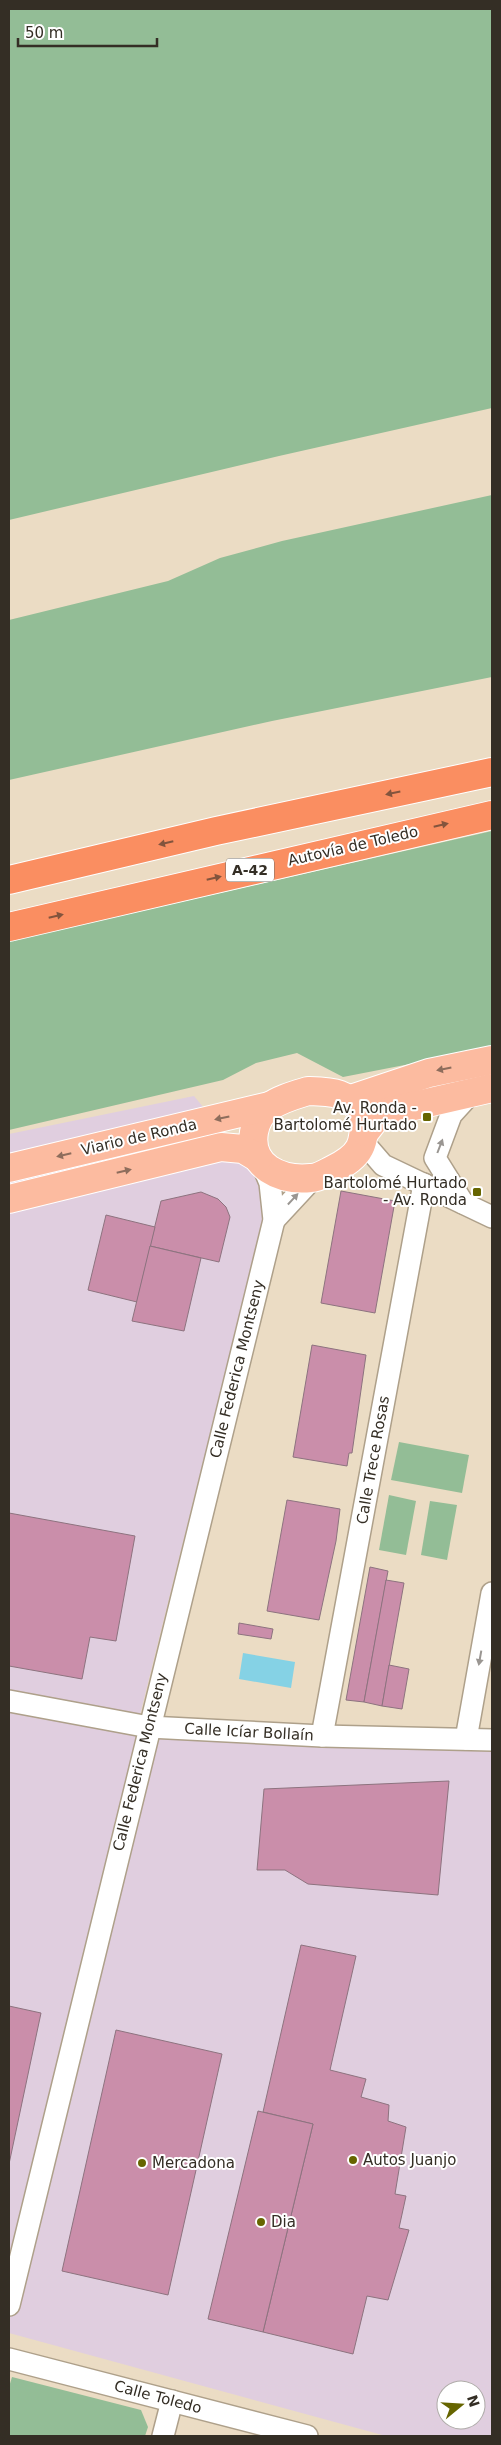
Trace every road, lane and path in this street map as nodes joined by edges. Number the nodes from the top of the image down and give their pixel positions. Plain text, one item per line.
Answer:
1 (492, 772) edge
2 (492, 815) edge
3 (9, 880) edge
4 (9, 927) edge
5 (492, 1060) edge
6 (482, 1090) edge
7 (351, 1099) junction
8 (269, 1106) junction
9 (364, 1137) junction
10 (260, 1162) junction
11 (342, 1165) junction
12 (383, 1165) junction
13 (9, 1168) edge
14 (313, 1178) junction
15 (424, 1184) junction
16 (9, 1198) edge
17 (463, 1203) junction
18 (492, 1216) edge
19 (274, 1220) junction
20 (492, 1593) edge
21 (9, 1701) edge
22 (148, 1727) junction
23 (322, 1736) junction
24 (466, 1739) junction
25 (492, 1740) edge
26 (9, 2305) edge
27 (9, 2360) edge
28 (172, 2401) junction
29 (163, 2436) edge
30 (307, 2436) edge

1 -> 3 highway
4 -> 2 highway, Autovía de Toledo / A-42
5 -> 7 main road
6 - 9 main road
17 -> 6 street
7 - 8 main road
7 - 9 main road
8 - 10 main road
8 -> 13 main road, Viario de Ronda
9 - 11 main road
9 - 12 street
10 - 14 main road
16 -> 10 main road, Viario de Ronda
10 - 19 street, Calle Federica Montseny
11 - 12 street
11 - 14 main road
12 - 15 street
19 -> 14 street, Calle Federica Montseny
15 - 17 street
15 - 23 street, Calle Trece Rosas
17 - 18 street
19 - 22 street, Calle Federica Montseny
20 -> 24 street
21 - 22 street, Calle Icíar Bollaín
22 - 23 street, Calle Icíar Bollaín
22 - 26 street, Calle Federica Montseny
23 - 24 street, Calle Icíar Bollaín
24 - 25 street, Calle Icíar Bollaín
27 - 28 street, Calle Toledo
28 - 29 street
28 - 30 street, Calle Toledo

